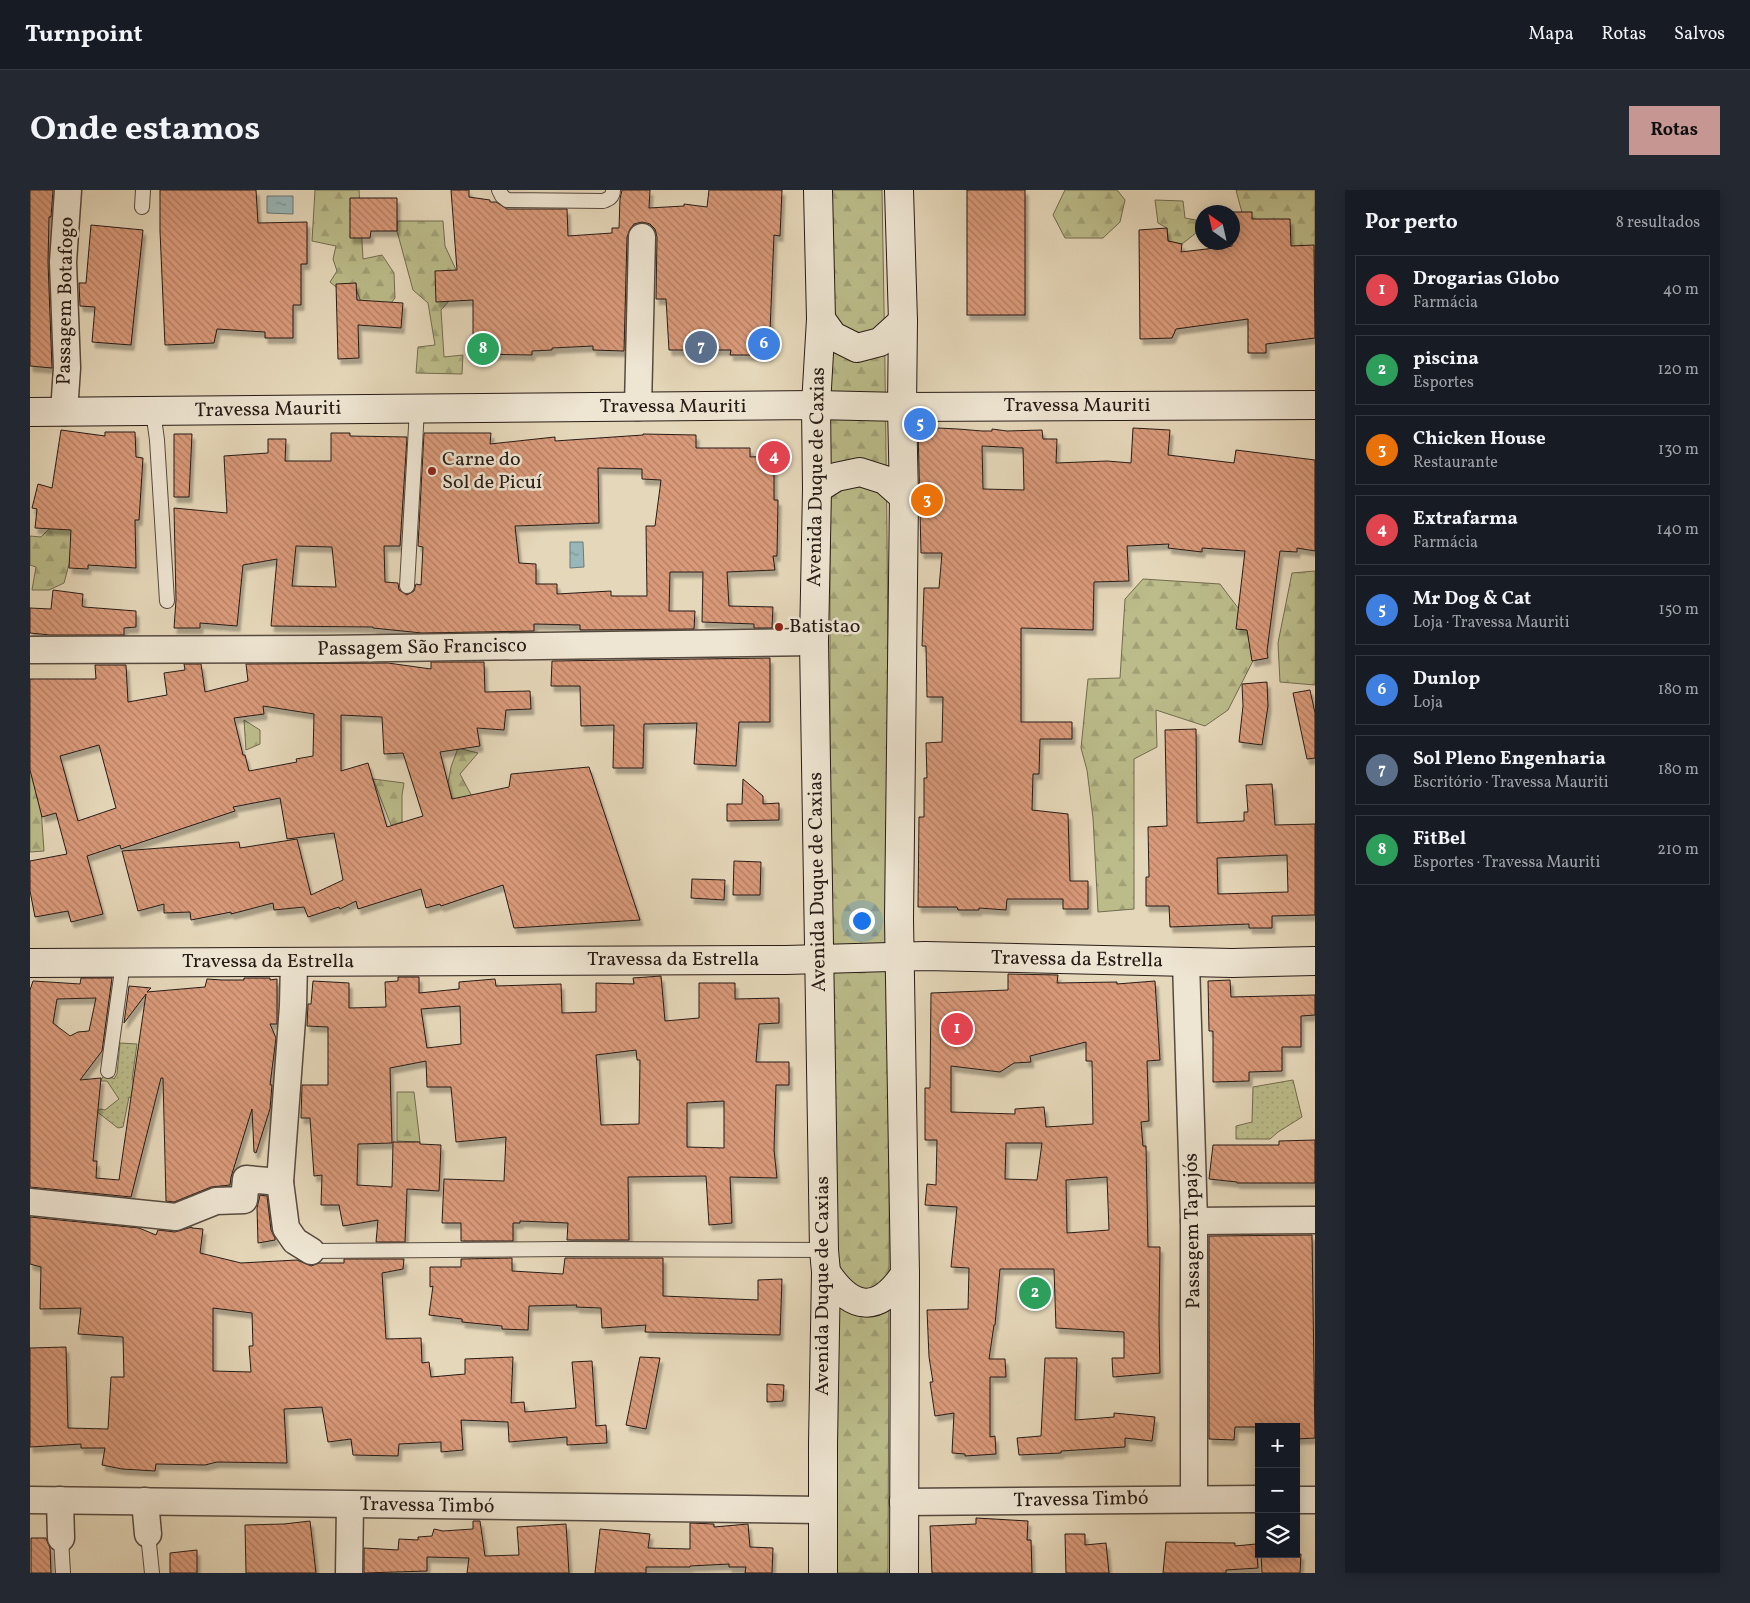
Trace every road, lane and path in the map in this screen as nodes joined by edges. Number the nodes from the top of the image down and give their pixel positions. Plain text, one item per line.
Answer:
1 (68, 190) edge
2 (143, 190) edge
3 (499, 190) edge
4 (613, 190) edge
5 (818, 190) edge
6 (899, 190) edge
7 (142, 207) dead end
8 (642, 237) dead end
9 (821, 318) junction
10 (903, 321) junction
11 (816, 405) junction
12 (1315, 406) edge
13 (638, 407) junction
14 (902, 407) junction
15 (417, 409) junction
16 (153, 411) junction
17 (30, 412) edge
18 (64, 412) junction
19 (817, 488) junction
20 (904, 497) junction
21 (407, 586) dead end
22 (167, 601) dead end
23 (814, 642) junction
24 (30, 650) edge
25 (899, 956) junction
26 (819, 959) junction
27 (1315, 961) edge
28 (294, 962) junction
29 (1186, 962) junction
30 (123, 963) junction
31 (30, 964) edge
32 (108, 1071) dead end
33 (280, 1182) junction
34 (30, 1202) edge
35 (1315, 1220) edge
36 (1194, 1221) junction
37 (311, 1252) joint
38 (825, 1261) junction
39 (905, 1274) junction
40 (1194, 1499) junction
41 (1255, 1499) edge
42 (30, 1500) edge
43 (60, 1500) junction
44 (1300, 1500) edge
45 (1315, 1500) edge
46 (145, 1501) junction
47 (903, 1502) junction
48 (350, 1505) junction
49 (823, 1510) junction
50 (148, 1534) joint
51 (61, 1538) joint
52 (63, 1573) edge
53 (152, 1573) edge
54 (350, 1573) edge
55 (823, 1573) edge
56 (904, 1573) edge

1 - 18 street, Passagem Botafogo
2 - 7 lane
3 - 4 lane
5 - 9 main road, Avenida Duque de Caxias
6 - 10 main road
8 - 13 street
9 - 10 main road
9 - 11 main road, Avenida Duque de Caxias
10 - 14 main road
11 - 13 main road, Travessa Mauriti
11 - 14 main road, Travessa Mauriti
11 - 19 main road, Avenida Duque de Caxias
12 - 14 main road, Travessa Mauriti
13 - 15 main road, Travessa Mauriti
14 - 20 main road
15 - 16 main road, Travessa Mauriti
15 - 21 lane
16 - 18 main road, Travessa Mauriti
16 - 22 lane
17 - 18 main road, Travessa Mauriti
19 - 20 main road
19 - 23 main road, Avenida Duque de Caxias
20 - 25 main road
23 - 24 street, Passagem São Francisco
23 - 26 main road, Avenida Duque de Caxias
25 - 26 main road, Travessa da Estrella
25 - 29 main road, Travessa da Estrella
25 - 39 main road
26 - 28 main road, Travessa da Estrella
26 - 38 main road, Avenida Duque de Caxias
27 - 29 main road, Travessa da Estrella
28 - 30 main road, Travessa da Estrella
28 - 33 street
29 - 36 street, Passagem Tapajós
30 - 31 main road, Travessa da Estrella
30 - 32 lane
33 - 34 street
33 - 37 street
35 - 36 street
36 - 40 street, Passagem Tapajós
37 - 38 lane
38 - 39 main road
38 - 49 main road, Avenida Duque de Caxias
39 - 47 main road
40 - 41 street, Travessa Timbó
40 - 47 street, Travessa Timbó
42 - 43 street, Travessa Timbó
43 - 46 street, Travessa Timbó
43 - 51 street
44 - 45 street
46 - 48 street, Travessa Timbó
46 - 50 street
47 - 56 main road
48 - 49 street, Travessa Timbó
48 - 54 street
49 - 55 main road, Avenida Duque de Caxias
50 - 53 lane
51 - 52 lane

